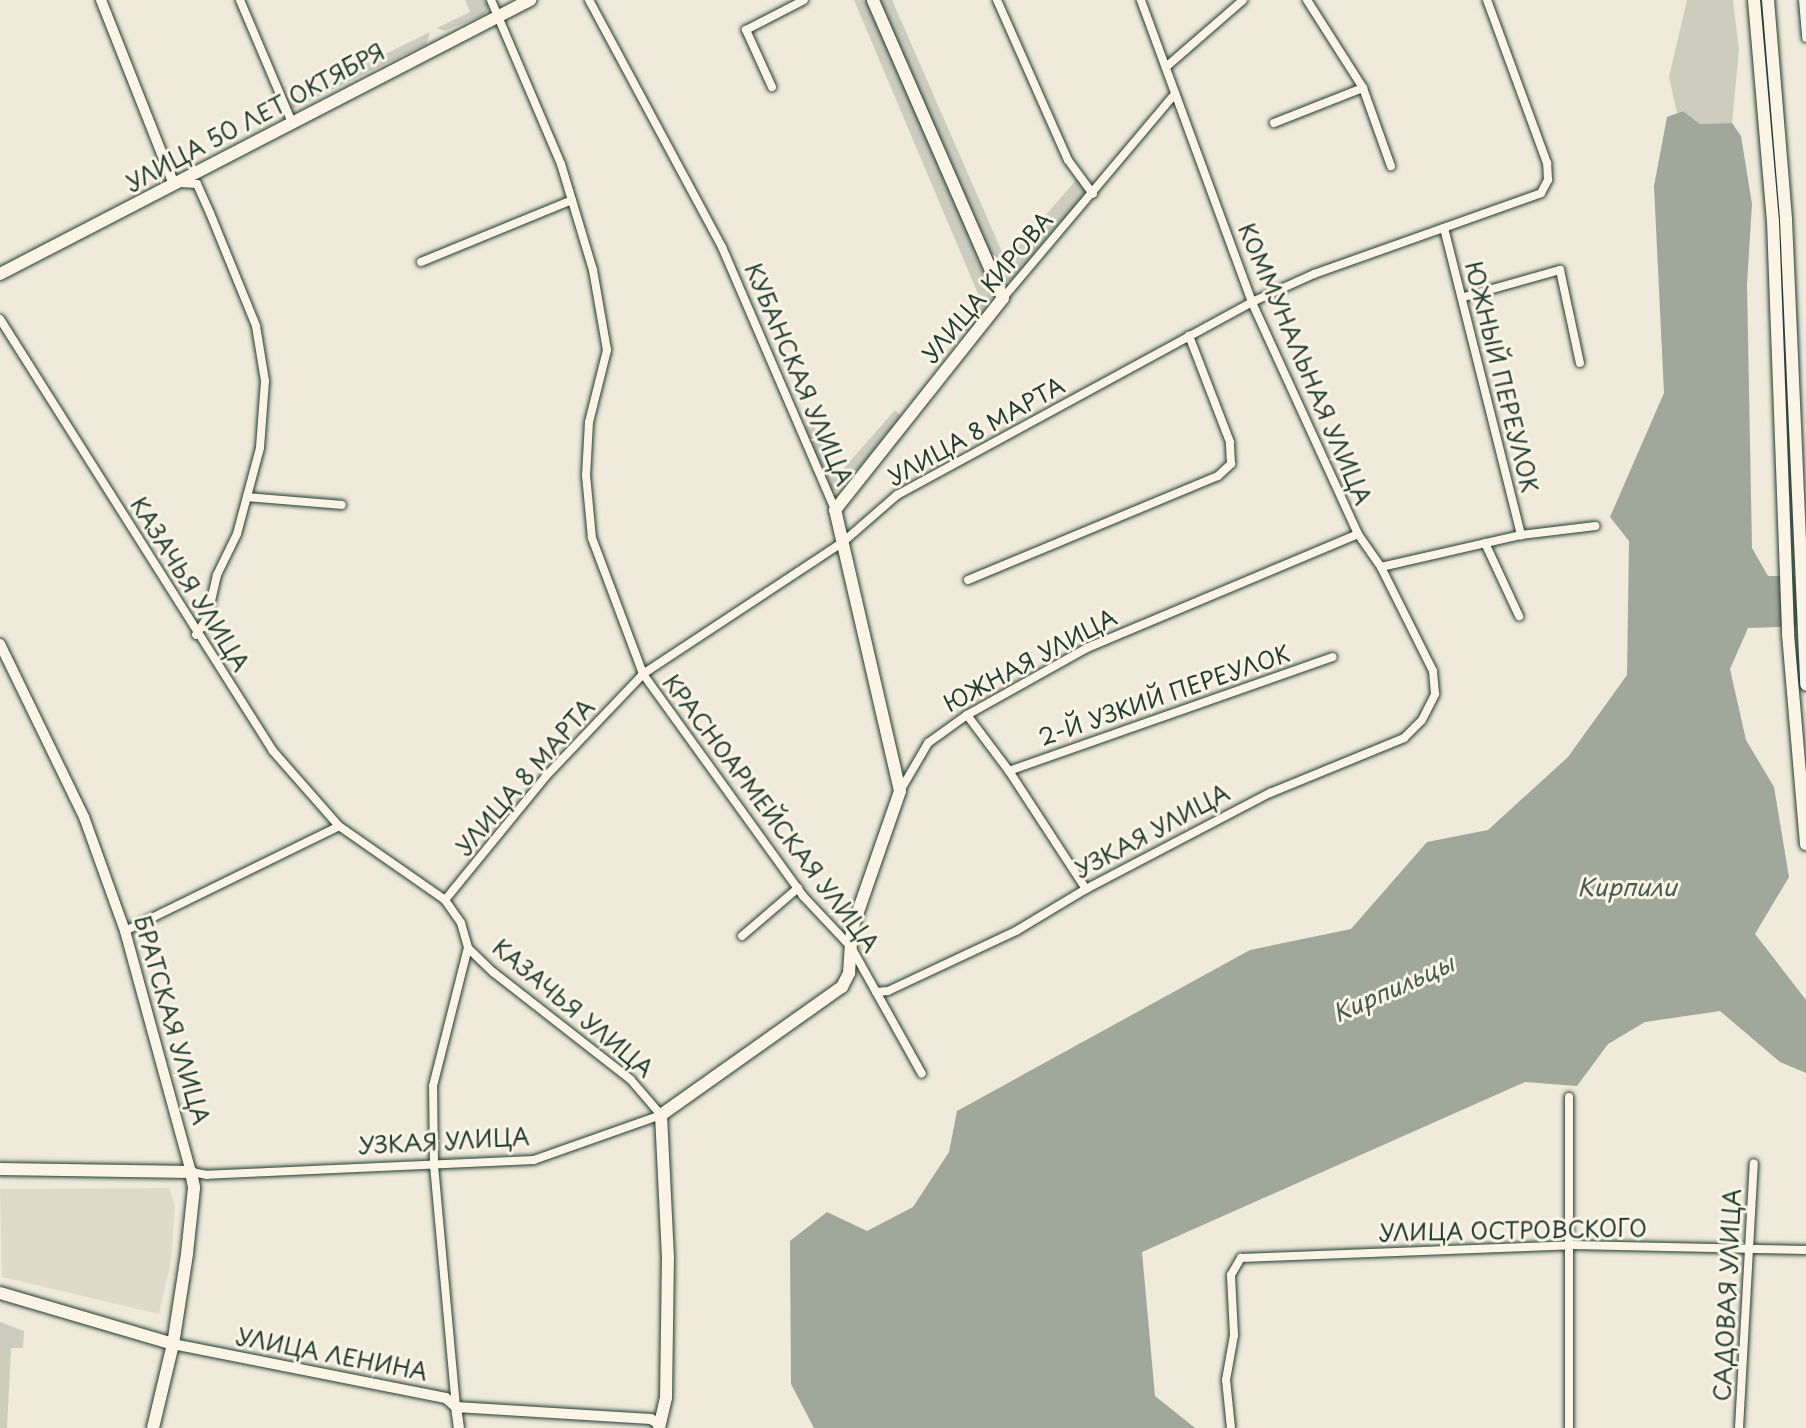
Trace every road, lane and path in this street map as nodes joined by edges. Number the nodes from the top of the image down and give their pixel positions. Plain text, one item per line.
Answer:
1 (101, 0) edge
2 (240, 0) edge
3 (491, 0) edge
4 (530, 0) edge
5 (589, 0) edge
6 (804, 0) edge
7 (873, 0) edge
8 (997, 0) edge
9 (1141, 0) edge
10 (1243, 0) edge
11 (1307, 0) edge
12 (1487, 0) edge
13 (1754, 0) edge
14 (1768, 0) edge
15 (1802, 0) edge
16 (498, 15) junction
17 (1806, 38) edge
18 (1166, 67) junction
19 (772, 87) dead end
20 (1363, 88) junction
21 (1175, 94) junction
22 (290, 120) junction
23 (1274, 123) dead end
24 (1391, 166) dead end
25 (173, 183) junction
26 (1093, 194) junction
27 (572, 200) junction
28 (1444, 228) junction
29 (421, 262) dead end
30 (0, 274) edge
31 (1464, 297) junction
32 (1003, 298) junction
33 (1252, 302) junction
34 (0, 319) edge
35 (1189, 336) junction
36 (1580, 363) dead end
37 (247, 497) junction
38 (342, 505) dead end
39 (835, 510) junction
40 (1595, 526) dead end
41 (1358, 534) junction
42 (1521, 536) junction
43 (843, 542) junction
44 (1485, 542) junction
45 (1381, 567) junction
46 (968, 580) dead end
47 (1519, 616) dead end
48 (196, 635) junction
49 (0, 644) edge
50 (1332, 657) dead end
51 (642, 674) junction
52 (1806, 685) edge
53 (1435, 694) joint
54 (967, 715) junction
55 (1009, 771) junction
56 (900, 791) junction
57 (339, 827) junction
58 (1806, 844) edge
59 (797, 888) junction
60 (1086, 889) junction
61 (445, 900) junction
62 (124, 931) junction
63 (742, 936) dead end
64 (851, 947) junction
65 (468, 948) junction
66 (876, 992) junction
67 (922, 1074) dead end
68 (1569, 1097) dead end
69 (661, 1115) junction
70 (1754, 1163) dead end
71 (434, 1164) junction
72 (0, 1170) edge
73 (191, 1172) junction
74 (1572, 1245) junction
75 (1751, 1248) junction
76 (1806, 1250) edge
77 (0, 1293) edge
78 (173, 1344) junction
79 (456, 1407) junction
80 (659, 1426) edge
81 (153, 1428) edge
82 (459, 1428) edge
83 (1231, 1428) edge
84 (1569, 1428) edge
85 (1739, 1428) edge

1 - 25 street
2 - 22 street
3 - 16 street, КРАСНОАРМЕЙСКАЯ УЛИЦА
4 - 16 main road, УЛИЦА 50 ЛЕТ ОКТЯБРЯ
5 - 39 street, КУБАНСКАЯ УЛИЦА
6 - 19 street
7 - 32 main road
8 - 26 street
9 - 18 street, КОММУНАЛЬНАЯ УЛИЦА
10 - 18 street
11 - 20 street
12 - 28 street, УЛИЦА 8 МАРТА
13 - 58 main road
14 - 52 main road
15 - 17 street
16 - 22 main road, УЛИЦА 50 ЛЕТ ОКТЯБРЯ
16 - 27 street, КРАСНОАРМЕЙСКАЯ УЛИЦА
18 - 21 street, КОММУНАЛЬНАЯ УЛИЦА
20 - 23 street
20 - 24 street
21 - 26 street, УЛИЦА КИРОВА
21 - 33 street, КОММУНАЛЬНАЯ УЛИЦА
22 - 25 main road, УЛИЦА 50 ЛЕТ ОКТЯБРЯ
25 - 30 main road, УЛИЦА 50 ЛЕТ ОКТЯБРЯ
25 - 37 street
26 - 32 street, УЛИЦА КИРОВА
27 - 29 street
27 - 51 street, КРАСНОАРМЕЙСКАЯ УЛИЦА
28 - 31 street, ЮЖНЫЙ ПЕРЕУЛОК
28 - 33 street, УЛИЦА 8 МАРТА
31 - 36 street
31 - 42 street, ЮЖНЫЙ ПЕРЕУЛОК
32 - 39 main road, УЛИЦА КИРОВА
33 - 35 street, УЛИЦА 8 МАРТА
33 - 41 street, КОММУНАЛЬНАЯ УЛИЦА
34 - 48 street, КАЗАЧЬЯ УЛИЦА
35 - 43 street, УЛИЦА 8 МАРТА
35 - 46 street
37 - 38 street
37 - 48 street
39 - 43 main road, КУБАНСКАЯ УЛИЦА
40 - 42 street
41 - 45 street, КОММУНАЛЬНАЯ УЛИЦА
41 - 54 street, ЮЖНАЯ УЛИЦА
42 - 44 street
43 - 51 street, УЛИЦА 8 МАРТА
43 - 56 main road, КУБАНСКАЯ УЛИЦА
44 - 45 street
44 - 47 street
45 - 53 street, КОММУНАЛЬНАЯ УЛИЦА
48 - 57 street, КАЗАЧЬЯ УЛИЦА
49 - 62 street, БРАТСКАЯ УЛИЦА
50 - 55 street, 2-Й УЗКИЙ ПЕРЕУЛОК
51 - 59 street, КРАСНОАРМЕЙСКАЯ УЛИЦА
51 - 61 street, УЛИЦА 8 МАРТА
53 - 60 street, УЗКАЯ УЛИЦА
54 - 55 street
54 - 56 street, ЮЖНАЯ УЛИЦА
55 - 60 street
56 - 64 main road, ЮЖНАЯ УЛИЦА
57 - 61 street, КАЗАЧЬЯ УЛИЦА
57 - 62 street
59 - 63 street
59 - 64 street, КРАСНОАРМЕЙСКАЯ УЛИЦА
60 - 66 street, УЗКАЯ УЛИЦА
61 - 65 street, КАЗАЧЬЯ УЛИЦА
62 - 73 street, БРАТСКАЯ УЛИЦА
64 - 66 street, КРАСНОАРМЕЙСКАЯ УЛИЦА
64 - 69 main road, УЗКАЯ УЛИЦА
65 - 69 street, КАЗАЧЬЯ УЛИЦА
65 - 71 street
66 - 67 street, КРАСНОАРМЕЙСКАЯ УЛИЦА
68 - 74 street
69 - 71 street, УЗКАЯ УЛИЦА
69 - 80 main road
70 - 75 street, САДОВАЯ УЛИЦА
71 - 73 street, УЗКАЯ УЛИЦА
71 - 79 street
72 - 73 main road, УЗКАЯ УЛИЦА
73 - 78 main road, БРАТСКАЯ УЛИЦА
74 - 75 street, УЛИЦА ОСТРОВСКОГО
74 - 83 street, УЛИЦА ОСТРОВСКОГО
74 - 84 street
75 - 76 street, УЛИЦА ОСТРОВСКОГО
75 - 85 street, САДОВАЯ УЛИЦА
77 - 78 main road, УЛИЦА ЛЕНИНА
78 - 79 street, УЛИЦА ЛЕНИНА
78 - 81 main road, БРАТСКАЯ УЛИЦА
79 - 80 street, УЛИЦА ЛЕНИНА
79 - 82 street

